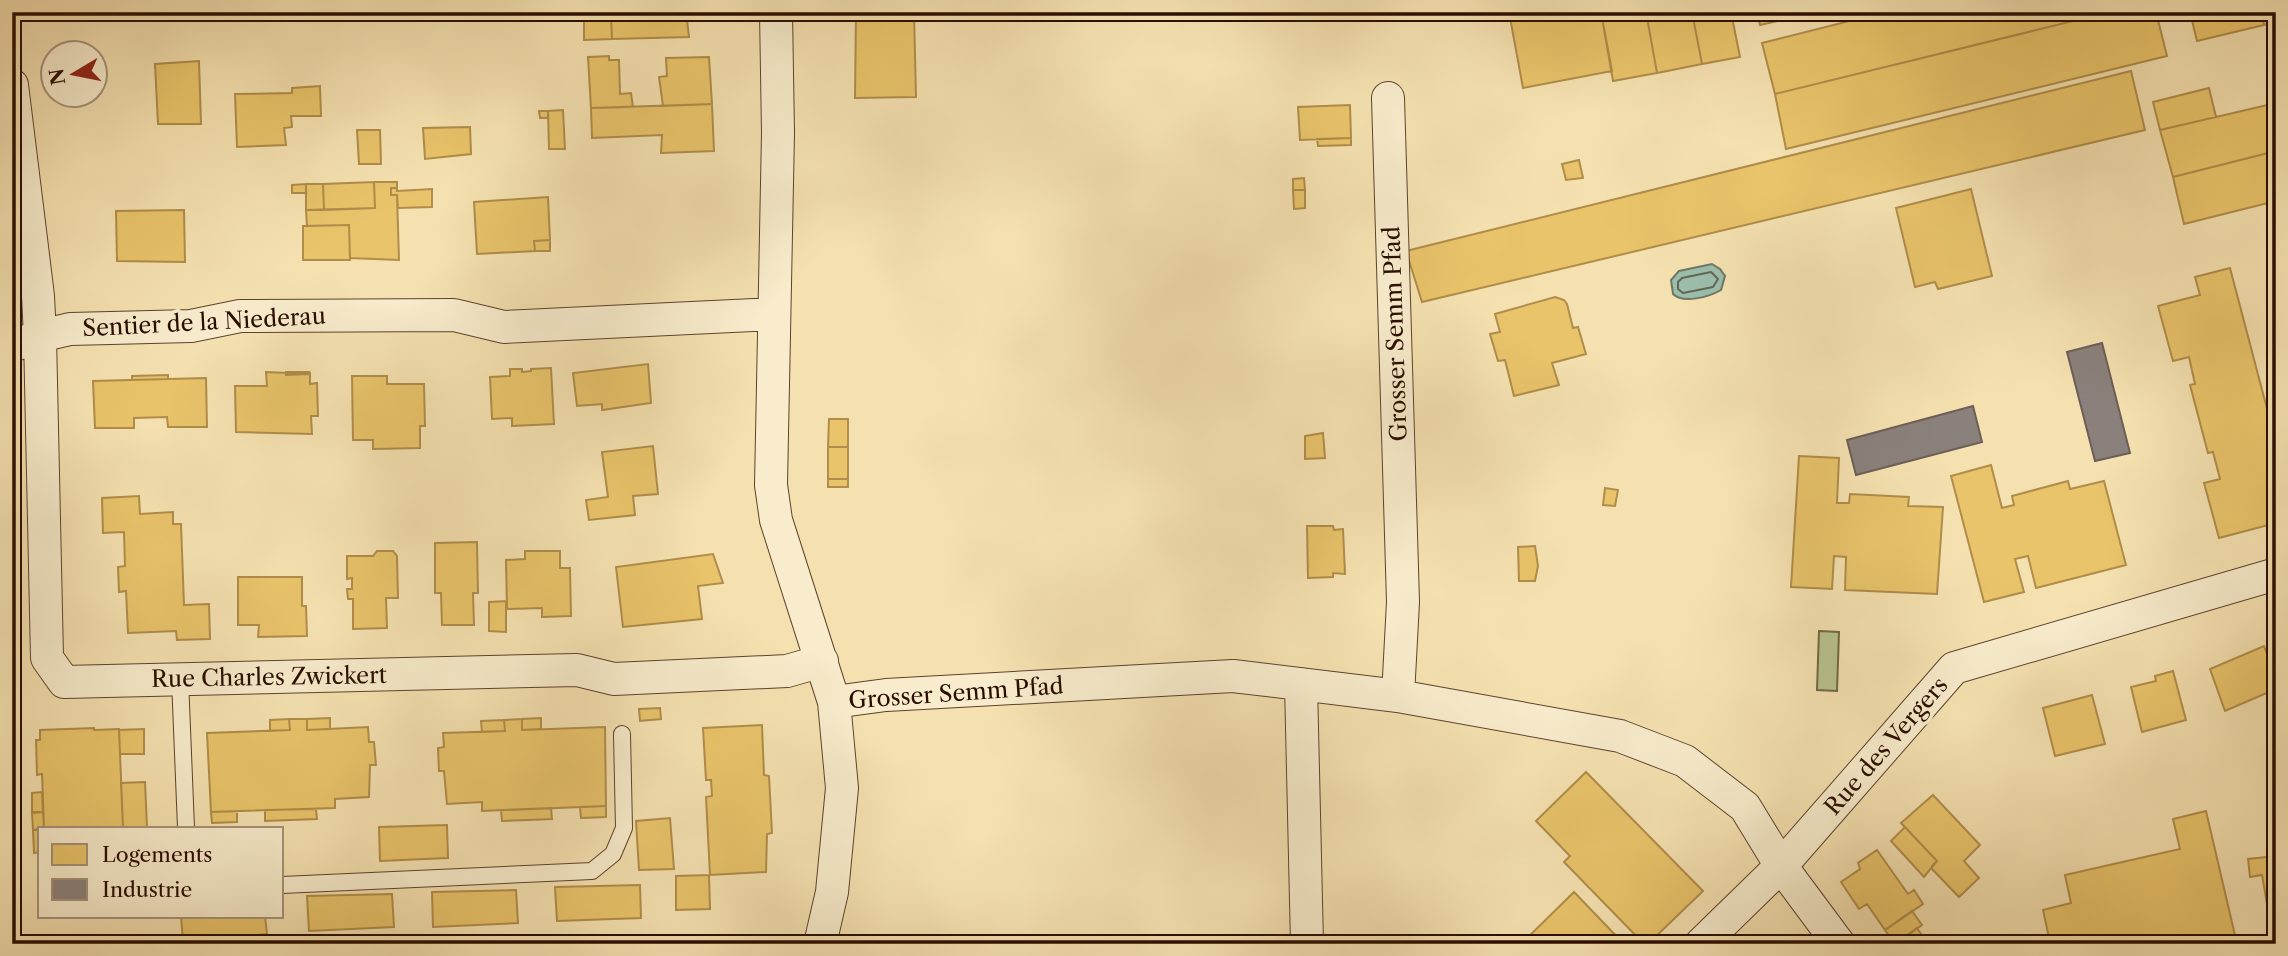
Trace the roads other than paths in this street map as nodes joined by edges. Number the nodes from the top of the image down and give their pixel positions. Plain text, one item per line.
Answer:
1 (776, 12) edge
2 (12, 85) edge
3 (1388, 98) dead end
4 (774, 314) junction
5 (26, 341) edge
6 (2276, 574) edge
7 (822, 662) junction
8 (180, 679) junction
9 (1301, 684) junction
10 (1398, 696) junction
11 (834, 702) junction
12 (622, 734) dead end
13 (186, 827) edge
14 (1781, 866) junction
15 (284, 885) edge
16 (820, 944) edge
17 (1307, 944) edge
18 (1701, 944) edge
19 (1839, 944) edge

1 - 4 street, Grosser Semm Pfad
2 - 5 street
3 - 10 street, Grosser Semm Pfad
4 - 5 street, Sentier de la Niederau
4 - 7 street, Grosser Semm Pfad
5 - 8 street, Rue Charles Zwickert
6 - 14 street, Rue des Vergers
7 - 8 street, Rue Charles Zwickert
7 - 11 street, Grosser Semm Pfad
8 - 13 lane
9 - 10 street, Grosser Semm Pfad
9 - 11 street, Grosser Semm Pfad
9 - 17 street
10 - 14 street, Grosser Semm Pfad
11 - 16 street
12 - 15 lane
14 - 18 street, Rue des Vergers
14 - 19 street, Grosser Semm Pfad

